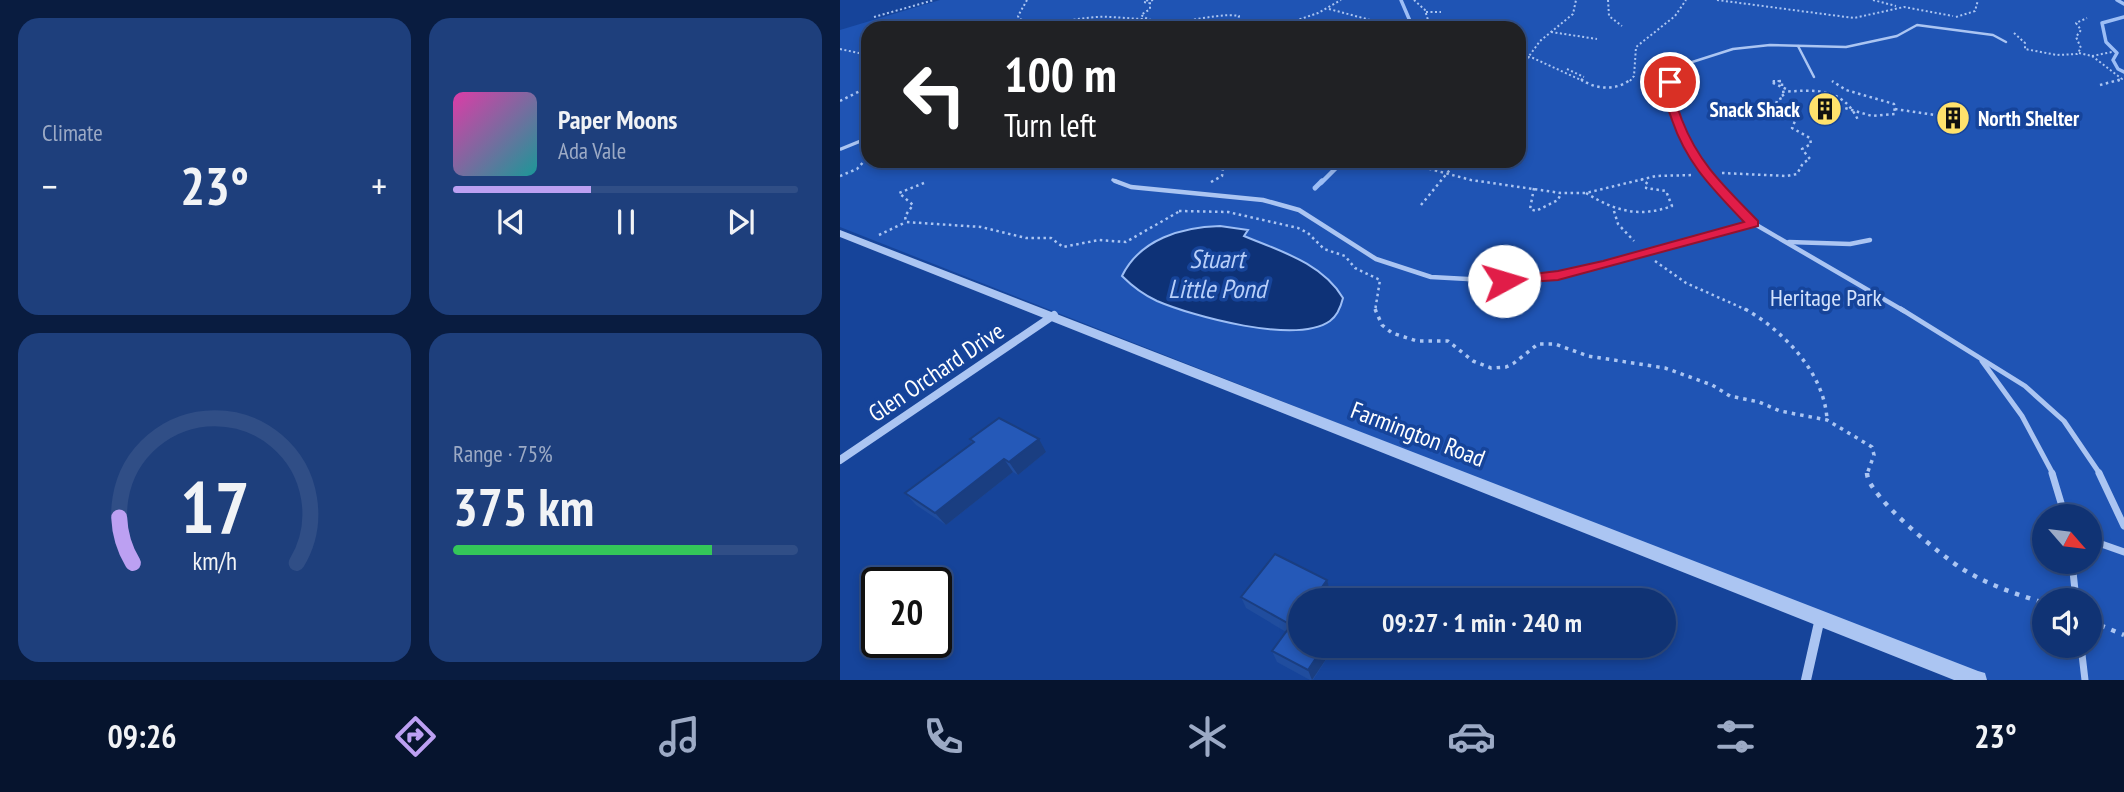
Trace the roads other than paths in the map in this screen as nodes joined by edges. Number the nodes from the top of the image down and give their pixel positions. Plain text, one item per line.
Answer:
1 (2006, 42) dead end
2 (1798, 46) junction
3 (1814, 77) dead end
4 (861, 141) edge
5 (841, 149) edge
6 (1113, 180) dead end
7 (1753, 223) junction
8 (840, 233) edge
9 (1870, 240) dead end
10 (1786, 242) junction
11 (1054, 315) junction
12 (1980, 358) junction
13 (840, 460) edge
14 (2063, 504) edge
15 (2124, 526) edge
16 (2102, 544) edge
17 (2124, 552) edge
18 (1820, 617) junction
19 (2082, 658) edge
20 (1806, 680) edge
21 (1978, 680) edge
22 (2085, 680) edge

1 - 2 lane
2 - 3 lane
2 - 7 lane
4 - 5 lane
6 - 7 lane
7 - 10 lane
8 - 11 street, Farmington Road
9 - 10 lane
10 - 12 lane
11 - 13 street, Glen Orchard Drive
11 - 18 street, Farmington Road
12 - 14 lane
12 - 15 lane
16 - 17 lane
18 - 20 street
18 - 21 street, Farmington Road
19 - 22 lane

